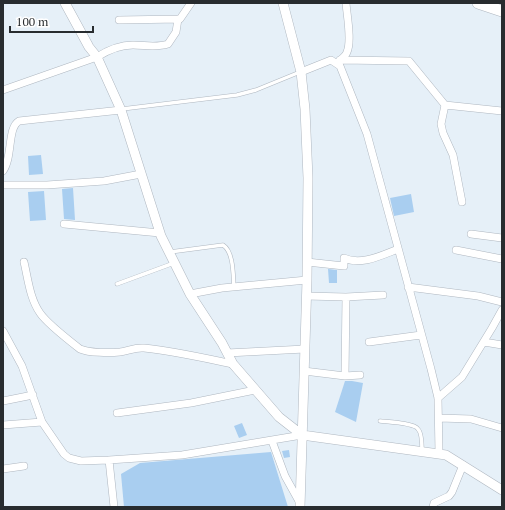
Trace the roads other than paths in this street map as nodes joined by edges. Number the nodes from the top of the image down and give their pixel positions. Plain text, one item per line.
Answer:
1 (65, 3) edge
2 (191, 3) edge
3 (283, 3) edge
4 (346, 3) edge
5 (478, 3) edge
6 (502, 11) edge
7 (178, 19) junction
8 (119, 20) dead end
9 (97, 57) junction
10 (338, 62) junction
11 (301, 72) junction
12 (3, 90) edge
13 (445, 106) junction
14 (121, 110) junction
15 (502, 111) edge
16 (3, 171) edge
17 (141, 174) junction
18 (3, 185) edge
19 (462, 202) dead end
20 (64, 224) dead end
21 (160, 233) junction
22 (471, 234) dead end
23 (502, 238) edge
24 (398, 249) junction
25 (456, 250) dead end
26 (169, 252) junction
27 (502, 259) edge
28 (24, 262) dead end
29 (307, 262) junction
30 (174, 263) junction
31 (307, 280) junction
32 (117, 284) dead end
33 (234, 287) junction
34 (408, 287) junction
35 (190, 294) junction
36 (383, 295) dead end
37 (306, 296) junction
38 (346, 297) junction
39 (502, 302) edge
40 (502, 312) edge
41 (4, 333) edge
42 (421, 335) junction
43 (369, 342) dead end
44 (484, 342) junction
45 (502, 345) edge
46 (305, 349) junction
47 (227, 353) junction
48 (233, 364) junction
49 (304, 371) junction
50 (360, 375) dead end
51 (345, 376) junction
52 (255, 390) junction
53 (33, 395) junction
54 (438, 398) junction
55 (3, 401) edge
56 (117, 413) dead end
57 (439, 418) junction
58 (380, 421) dead end
59 (42, 422) junction
60 (3, 425) edge
61 (502, 428) edge
62 (302, 435) junction
63 (272, 441) junction
64 (422, 452) junction
65 (439, 453) junction
66 (110, 460) junction
67 (463, 465) junction
68 (24, 466) dead end
69 (3, 469) edge
70 (502, 490) edge
71 (300, 505) edge
72 (114, 507) edge
73 (433, 507) edge

1 - 9 street
2 - 7 street
3 - 11 street
4 - 10 street
5 - 6 main road
7 - 8 street
7 - 9 street
9 - 12 street
9 - 14 street
10 - 11 street
10 - 13 street
10 - 24 street
11 - 14 lane
11 - 29 street
13 - 15 street
13 - 19 street
14 - 16 street
14 - 17 street
17 - 18 street
17 - 21 street
20 - 21 street
21 - 26 street
22 - 23 street
24 - 29 street
24 - 34 street
25 - 27 street
26 - 30 street
26 - 33 lane
28 - 48 street
29 - 31 street
30 - 32 lane
30 - 35 street
31 - 33 street
31 - 37 street
33 - 35 street
34 - 39 street
34 - 42 street
35 - 47 street
36 - 38 street
37 - 38 street
37 - 46 street
38 - 51 street
40 - 44 street
41 - 53 street
42 - 43 street
42 - 54 street
44 - 45 street
44 - 54 street
46 - 47 street
46 - 49 street
47 - 48 street
48 - 52 street
49 - 51 street
49 - 62 street
50 - 51 street
52 - 56 street
52 - 62 street
53 - 55 street
53 - 59 street
54 - 57 street
57 - 61 street
57 - 65 street
58 - 64 lane
59 - 60 street
59 - 66 street
62 - 63 street
62 - 64 street
62 - 71 street
63 - 66 street
63 - 71 street
64 - 65 street
65 - 67 street
66 - 72 street
67 - 70 street
67 - 73 street
68 - 69 street

